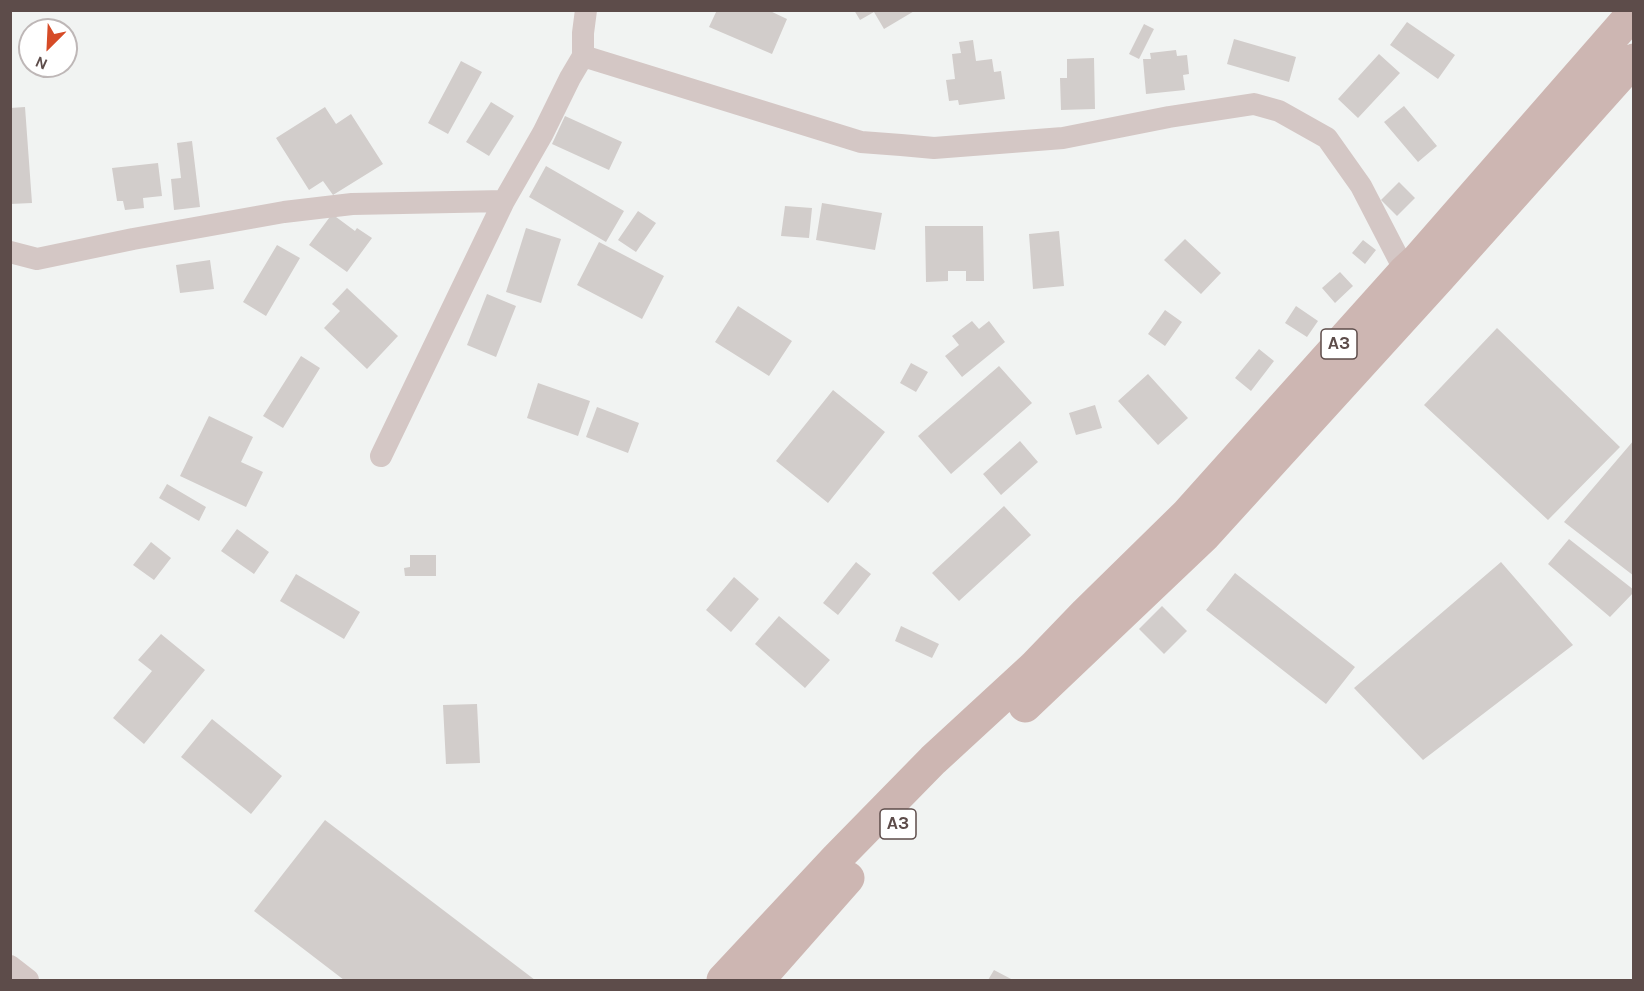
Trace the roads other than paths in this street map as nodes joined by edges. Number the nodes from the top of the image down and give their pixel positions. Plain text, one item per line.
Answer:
1 (586, 10) edge
2 (1634, 12) edge
3 (584, 56) junction
4 (1634, 60) edge
5 (504, 201) junction
6 (10, 252) edge
7 (1405, 271) junction
8 (381, 456) dead end
9 (941, 767) junction
10 (10, 966) edge
11 (28, 981) edge
12 (723, 981) edge
13 (758, 981) edge

1 - 3 street
2 - 7 main road, A3
3 - 5 street
3 - 7 street
4 - 9 main road, A3
5 - 6 street
5 - 8 street
7 - 9 main road, A3
9 - 12 main road, A3
9 - 13 main road, A3
10 - 11 street

